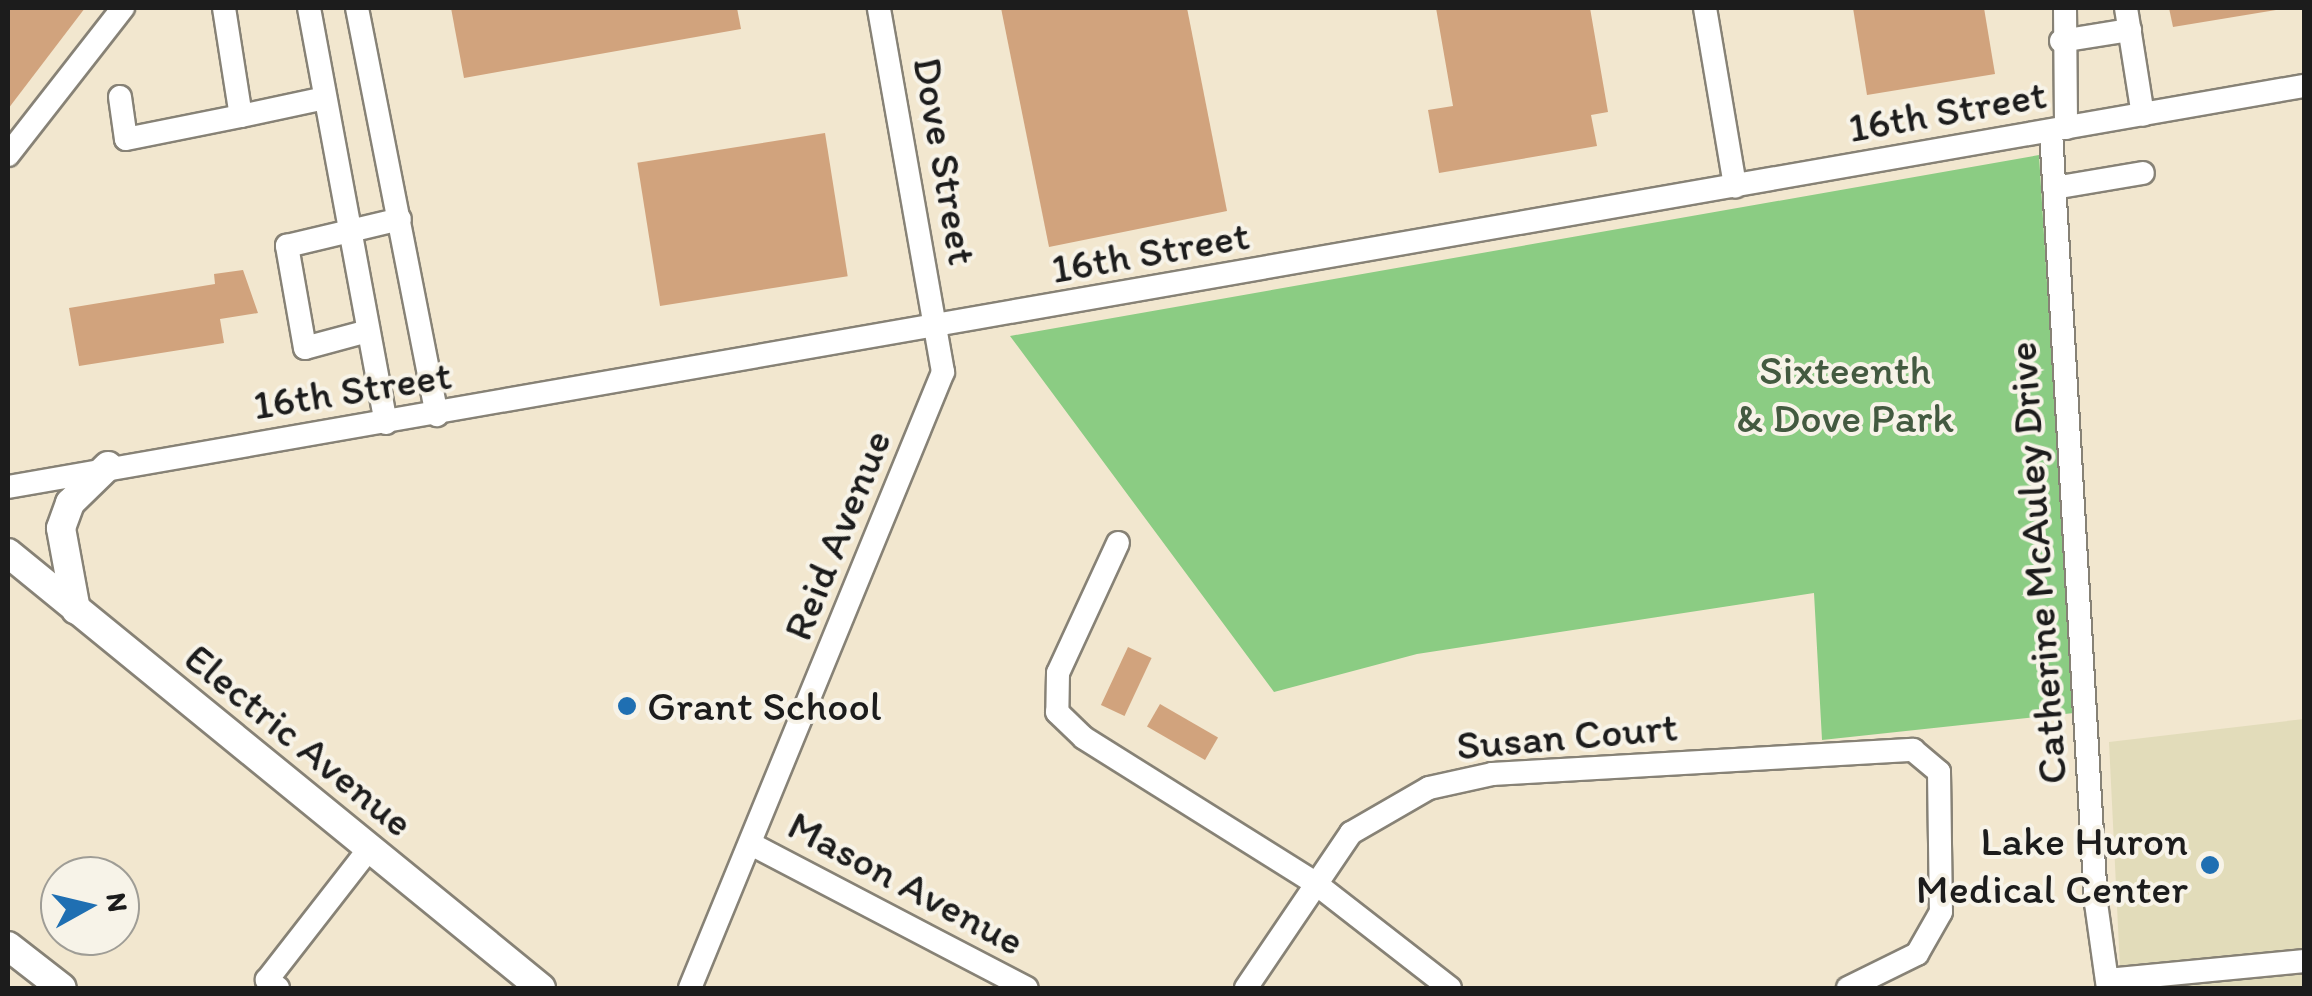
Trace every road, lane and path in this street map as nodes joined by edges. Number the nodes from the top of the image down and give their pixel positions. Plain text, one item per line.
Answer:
1 (123, 8) edge
2 (224, 8) edge
3 (309, 8) edge
4 (357, 8) edge
5 (879, 8) edge
6 (1705, 8) edge
7 (2065, 8) edge
8 (2128, 19) edge
9 (2061, 41) junction
10 (2304, 86) edge
11 (120, 97) dead end
12 (325, 98) junction
13 (2143, 115) junction
14 (241, 116) junction
15 (2059, 129) junction
16 (8, 156) edge
17 (2144, 172) dead end
18 (1735, 186) junction
19 (2054, 188) junction
20 (400, 219) junction
21 (350, 230) junction
22 (937, 328) junction
23 (368, 331) junction
24 (437, 414) junction
25 (386, 424) junction
26 (108, 466) junction
27 (8, 487) edge
28 (1118, 543) dead end
29 (8, 552) edge
30 (77, 611) junction
31 (752, 844) junction
32 (369, 849) junction
33 (1314, 883) junction
34 (8, 946) edge
35 (2299, 962) edge
36 (2261, 980) edge
37 (2108, 984) edge
38 (62, 988) edge
39 (278, 988) edge
40 (541, 988) edge
41 (690, 988) edge
42 (1027, 988) edge
43 (1246, 988) edge
44 (1450, 988) edge
45 (1848, 988) edge
46 (2295, 988) edge

1 - 16 street
2 - 14 street
3 - 12 street
4 - 20 street
5 - 22 street, Dove Street
6 - 18 street
7 - 9 street, Catherine McAuley Drive
8 - 9 street
8 - 13 street
9 - 15 street, Catherine McAuley Drive
10 - 13 street, 16th Street
11 - 14 street
12 - 14 street
12 - 21 street
13 - 15 street, 16th Street
15 - 18 street, 16th Street
15 - 19 street, Catherine McAuley Drive
17 - 19 street
18 - 22 street, 16th Street
19 - 37 street, Catherine McAuley Drive
20 - 21 street
20 - 24 street
21 - 23 street
21 - 23 street
22 - 24 street, 16th Street
22 - 31 street, Reid Avenue
23 - 25 street
24 - 25 street, 16th Street
25 - 26 street, 16th Street
26 - 27 street, 16th Street
26 - 30 main road
28 - 33 street
29 - 30 main road, Electric Avenue
30 - 32 main road, Electric Avenue
31 - 41 street, Reid Avenue
31 - 42 street, Mason Avenue
32 - 39 street
32 - 40 main road, Electric Avenue
33 - 43 street, Susan Court
33 - 44 street
33 - 45 street, Susan Court
34 - 38 main road
35 - 36 street
35 - 46 street
36 - 37 street

